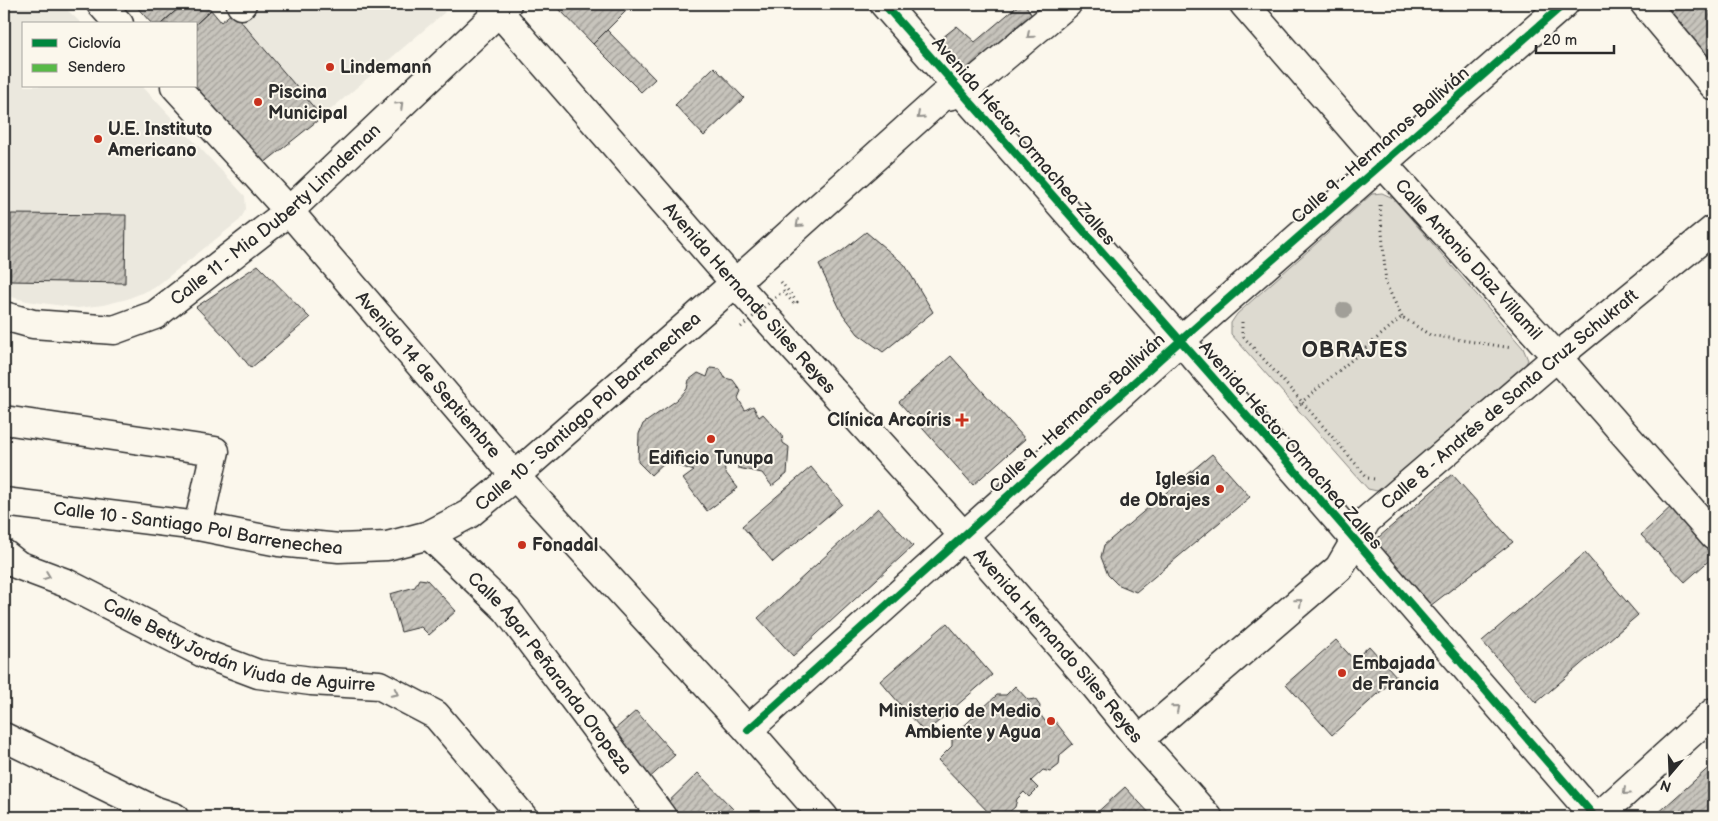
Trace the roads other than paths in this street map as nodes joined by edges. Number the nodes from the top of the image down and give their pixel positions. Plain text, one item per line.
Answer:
1 (101, 4) edge
2 (884, 4) edge
3 (1067, 4) edge
4 (1244, 4) edge
5 (1564, 4) edge
6 (1645, 4) edge
7 (499, 6) edge
8 (117, 22) edge
9 (1714, 86) edge
10 (177, 88) edge
11 (962, 93) junction
12 (1382, 163) junction
13 (288, 211) junction
14 (1714, 229) edge
15 (735, 283) junction
16 (4, 316) edge
17 (1180, 341) junction
18 (1557, 357) junction
19 (4, 420) edge
20 (514, 476) junction
21 (4, 502) edge
22 (198, 526) junction
23 (429, 535) junction
24 (963, 535) junction
25 (1714, 536) edge
26 (1355, 542) junction
27 (4, 554) edge
28 (1714, 712) edge
29 (748, 730) junction
30 (4, 738) edge
31 (1139, 740) junction
32 (174, 817) edge
33 (523, 817) edge
34 (662, 817) edge
35 (824, 817) edge
36 (1208, 817) edge
37 (1597, 817) edge

1 - 8 street
2 - 11 street, Avenida Héctor Ormachea Zalles
3 -> 11 street, Calle 10 - Santiago Pol Barrenechea
4 - 12 street, Calle Antonio Diaz Villamil
5 - 12 street, Calle 9 - Hermanos Ballivián
6 - 9 street
13 -> 7 street, Calle 11 - Mia Duberty Linndeman
7 - 15 street, Avenida Hernando Siles Reyes
10 - 13 street, Avenida 14 de Septiembre
11 -> 15 street, Calle 10 - Santiago Pol Barrenechea
11 - 17 street, Avenida Héctor Ormachea Zalles
12 - 17 street, Calle 9 - Hermanos Ballivián
12 - 18 street, Calle Antonio Diaz Villamil
13 - 16 street, Calle 11 - Mia Duberty Linndeman
13 - 20 street, Avenida 14 de Septiembre
14 - 18 street, Calle 8 - Andrés de Santa Cruz Schukraft
15 - 20 street, Calle 10 - Santiago Pol Barrenechea
15 - 24 street, Avenida Hernando Siles Reyes
17 - 24 street, Calle 9 - Hermanos Ballivián
17 - 26 street, Avenida Héctor Ormachea Zalles
18 - 25 street, Calle Antonio Diaz Villamil
18 - 26 street, Calle 8 - Andrés de Santa Cruz Schukraft
19 - 22 street
20 - 23 street, Calle 10 - Santiago Pol Barrenechea
20 - 29 street, Avenida 14 de Septiembre
21 - 22 street, Calle 10 - Santiago Pol Barrenechea
22 - 23 street, Calle 10 - Santiago Pol Barrenechea
23 - 34 street, Calle Agar Peñaranda Oropeza
24 - 29 street, Calle 9 - Hermanos Ballivián
24 - 31 street, Avenida Hernando Siles Reyes
31 -> 26 street, Calle 8 - Andrés de Santa Cruz Schukraft
26 - 37 street, Avenida Héctor Ormachea Zalles
27 -> 33 street, Calle Betty Jordán Viuda de Aguirre
28 -> 37 street
29 - 35 street, Avenida 14 de Septiembre
30 - 32 street
31 - 36 street, Avenida Hernando Siles Reyes

